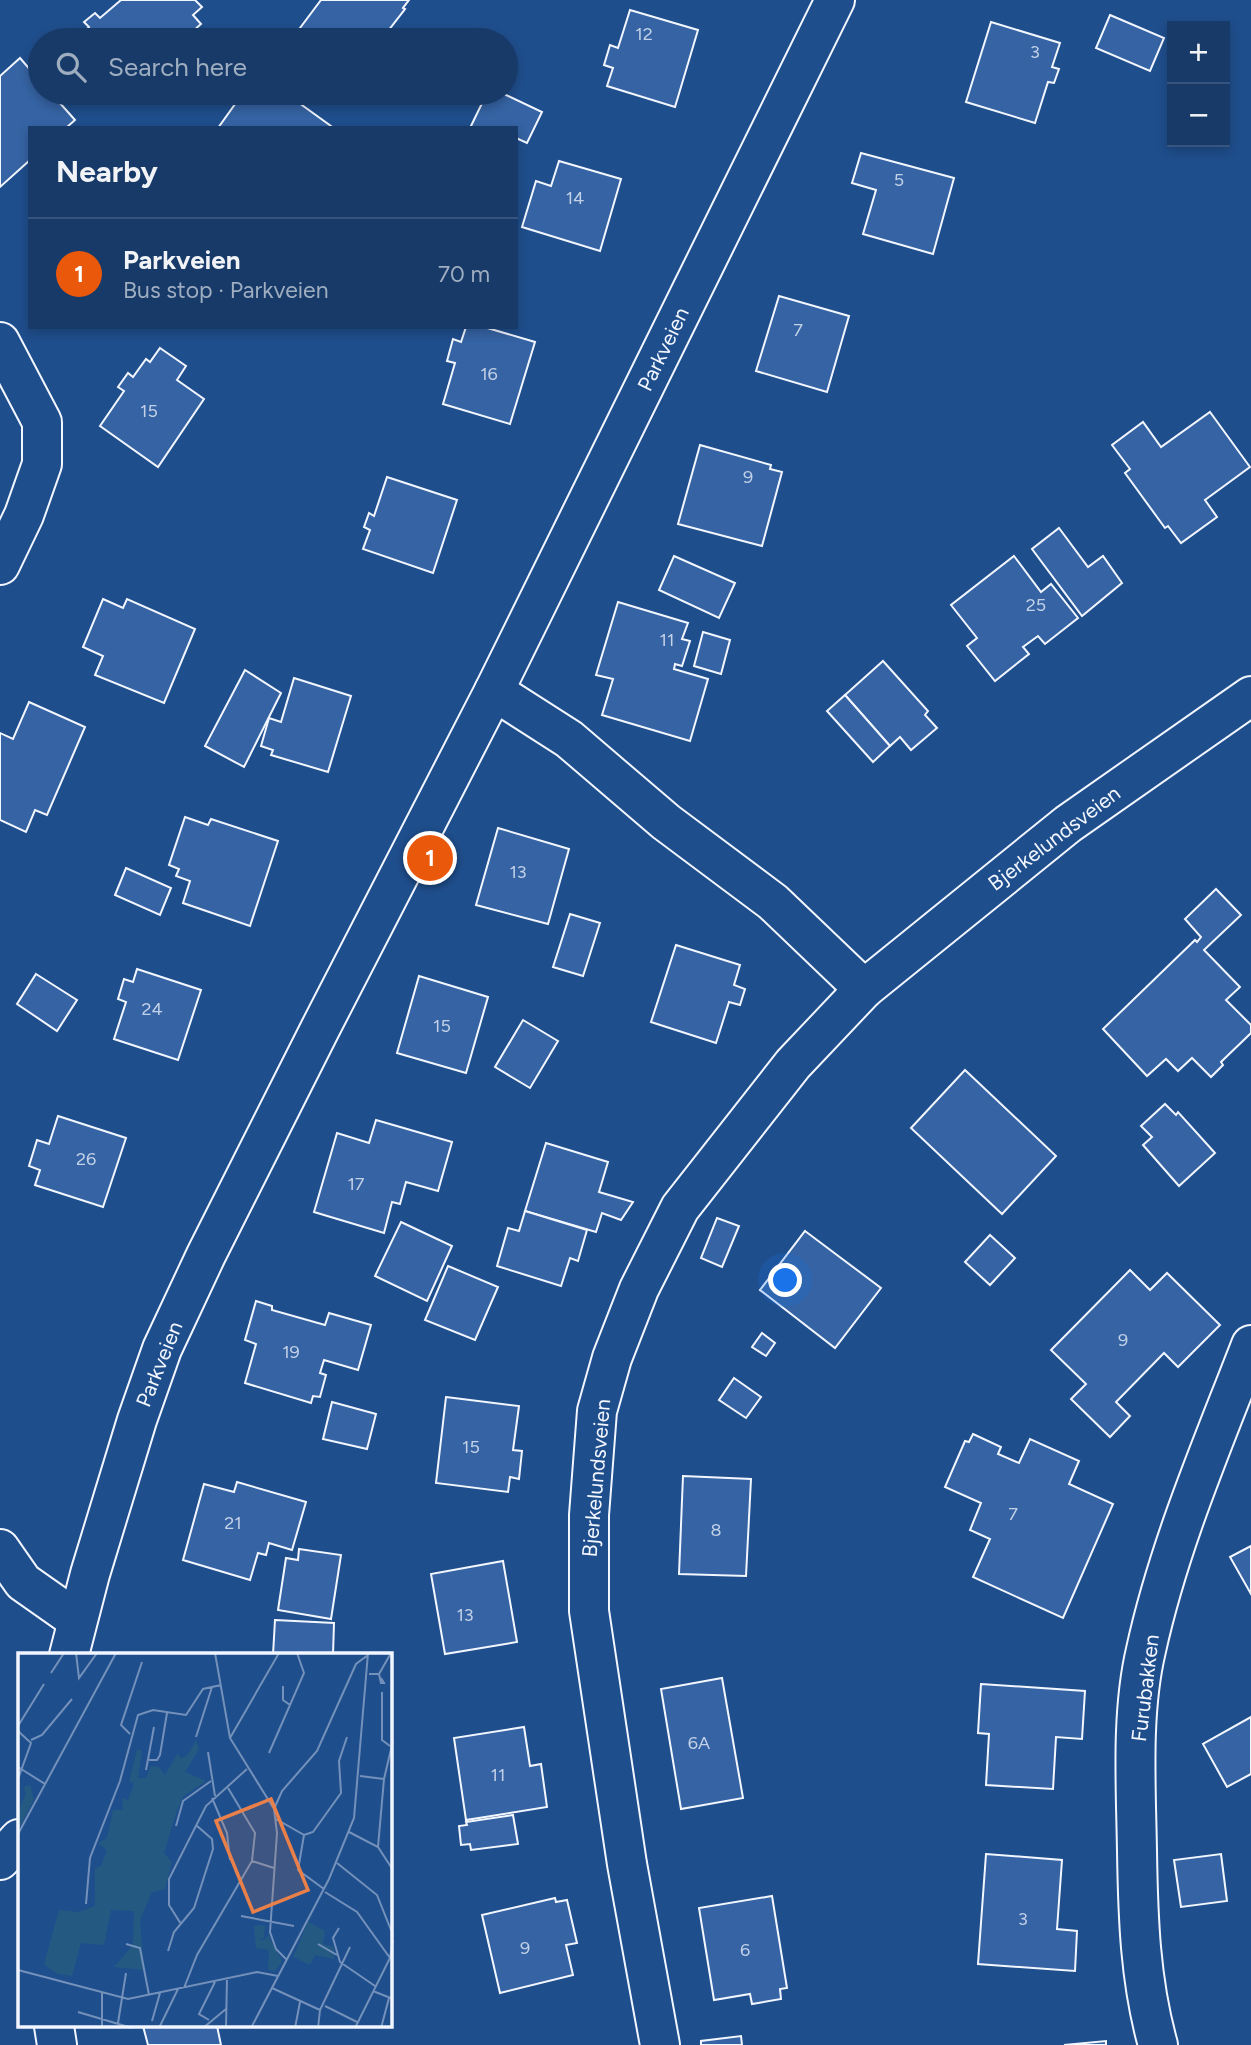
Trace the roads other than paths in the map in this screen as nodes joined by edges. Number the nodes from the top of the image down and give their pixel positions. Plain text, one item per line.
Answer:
1 (835, 0) edge
2 (0, 342) edge
3 (0, 565) edge
4 (494, 691) junction
5 (1251, 696) edge
6 (864, 989) junction
7 (1251, 1345) edge
8 (0, 1549) edge
9 (73, 1638) edge
10 (18, 1840) edge
11 (0, 1860) edge
12 (660, 2045) edge
13 (1158, 2045) edge

1 - 4 street, Parkveien
2 - 3 street
4 - 6 street
4 - 9 street, Parkveien
5 - 6 street, Bjerkelundsveien
6 - 12 street, Bjerkelundsveien
7 - 13 street, Furubakken
8 - 9 street
10 - 11 street

